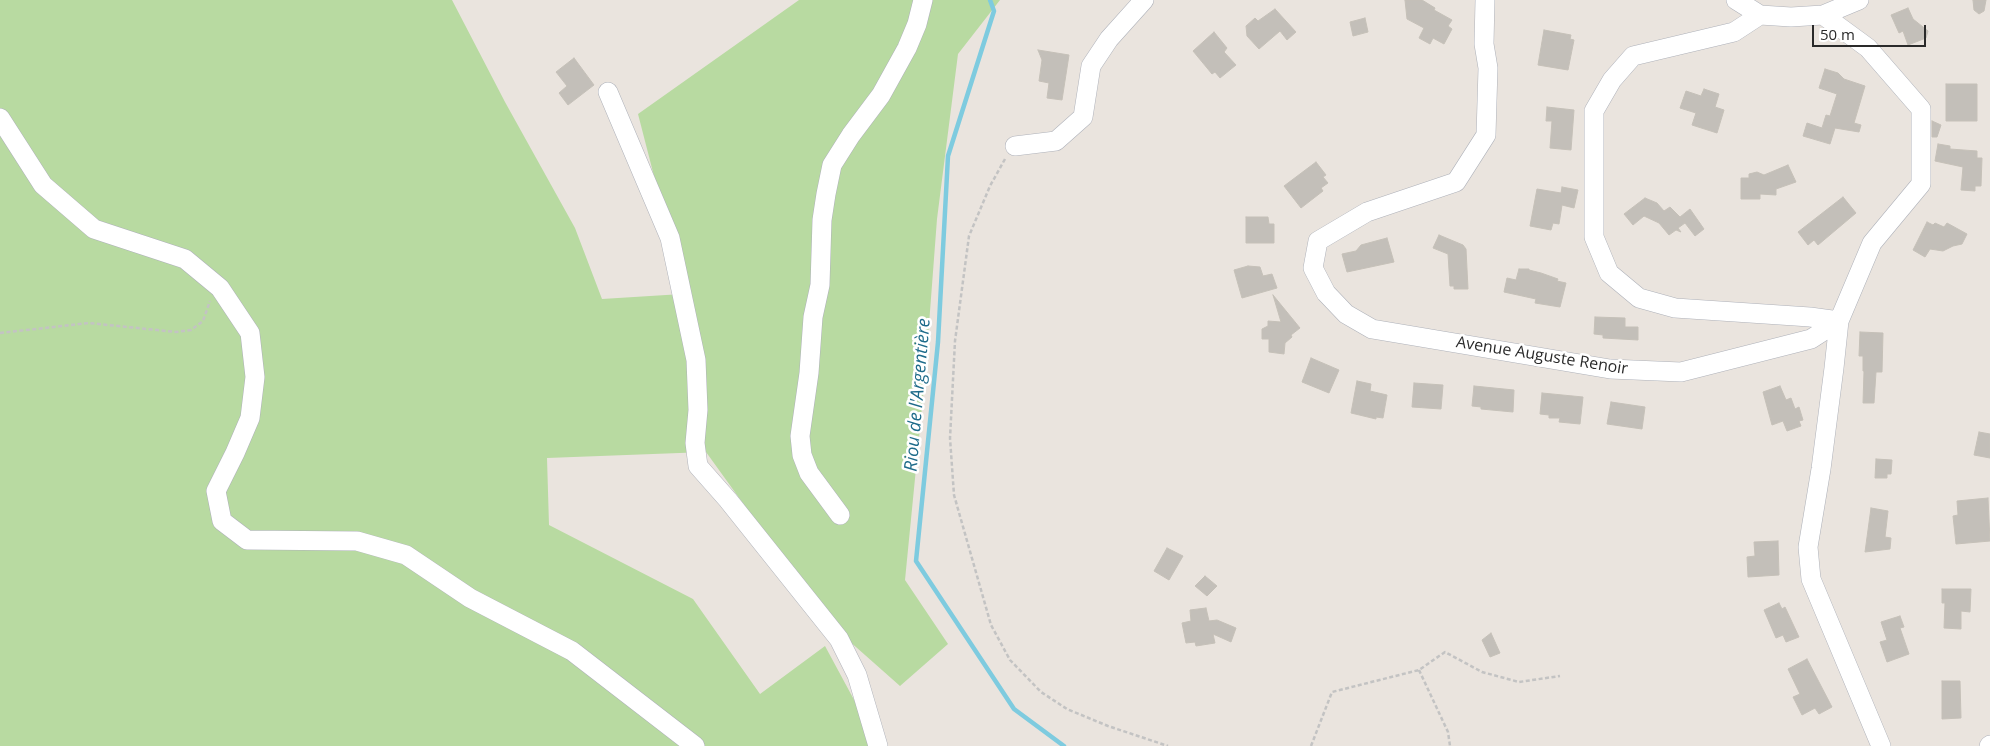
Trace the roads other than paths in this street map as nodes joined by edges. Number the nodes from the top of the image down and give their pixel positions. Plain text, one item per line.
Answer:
1 (923, 0) edge
2 (1144, 0) edge
3 (1484, 0) edge
4 (1736, 0) edge
5 (1858, 0) edge
6 (1760, 15) junction
7 (1823, 15) junction
8 (608, 92) dead end
9 (0, 118) edge
10 (1015, 146) road end
11 (1839, 321) junction
12 (840, 515) dead end
13 (695, 746) edge
14 (878, 746) edge
15 (1881, 746) edge

1 - 12 street
2 - 10 street
3 - 11 street, Avenue Auguste Renoir
4 - 6 street
5 - 7 street
6 - 7 street
6 - 11 street
7 - 11 street
8 - 14 street
9 - 13 street
11 - 15 street

